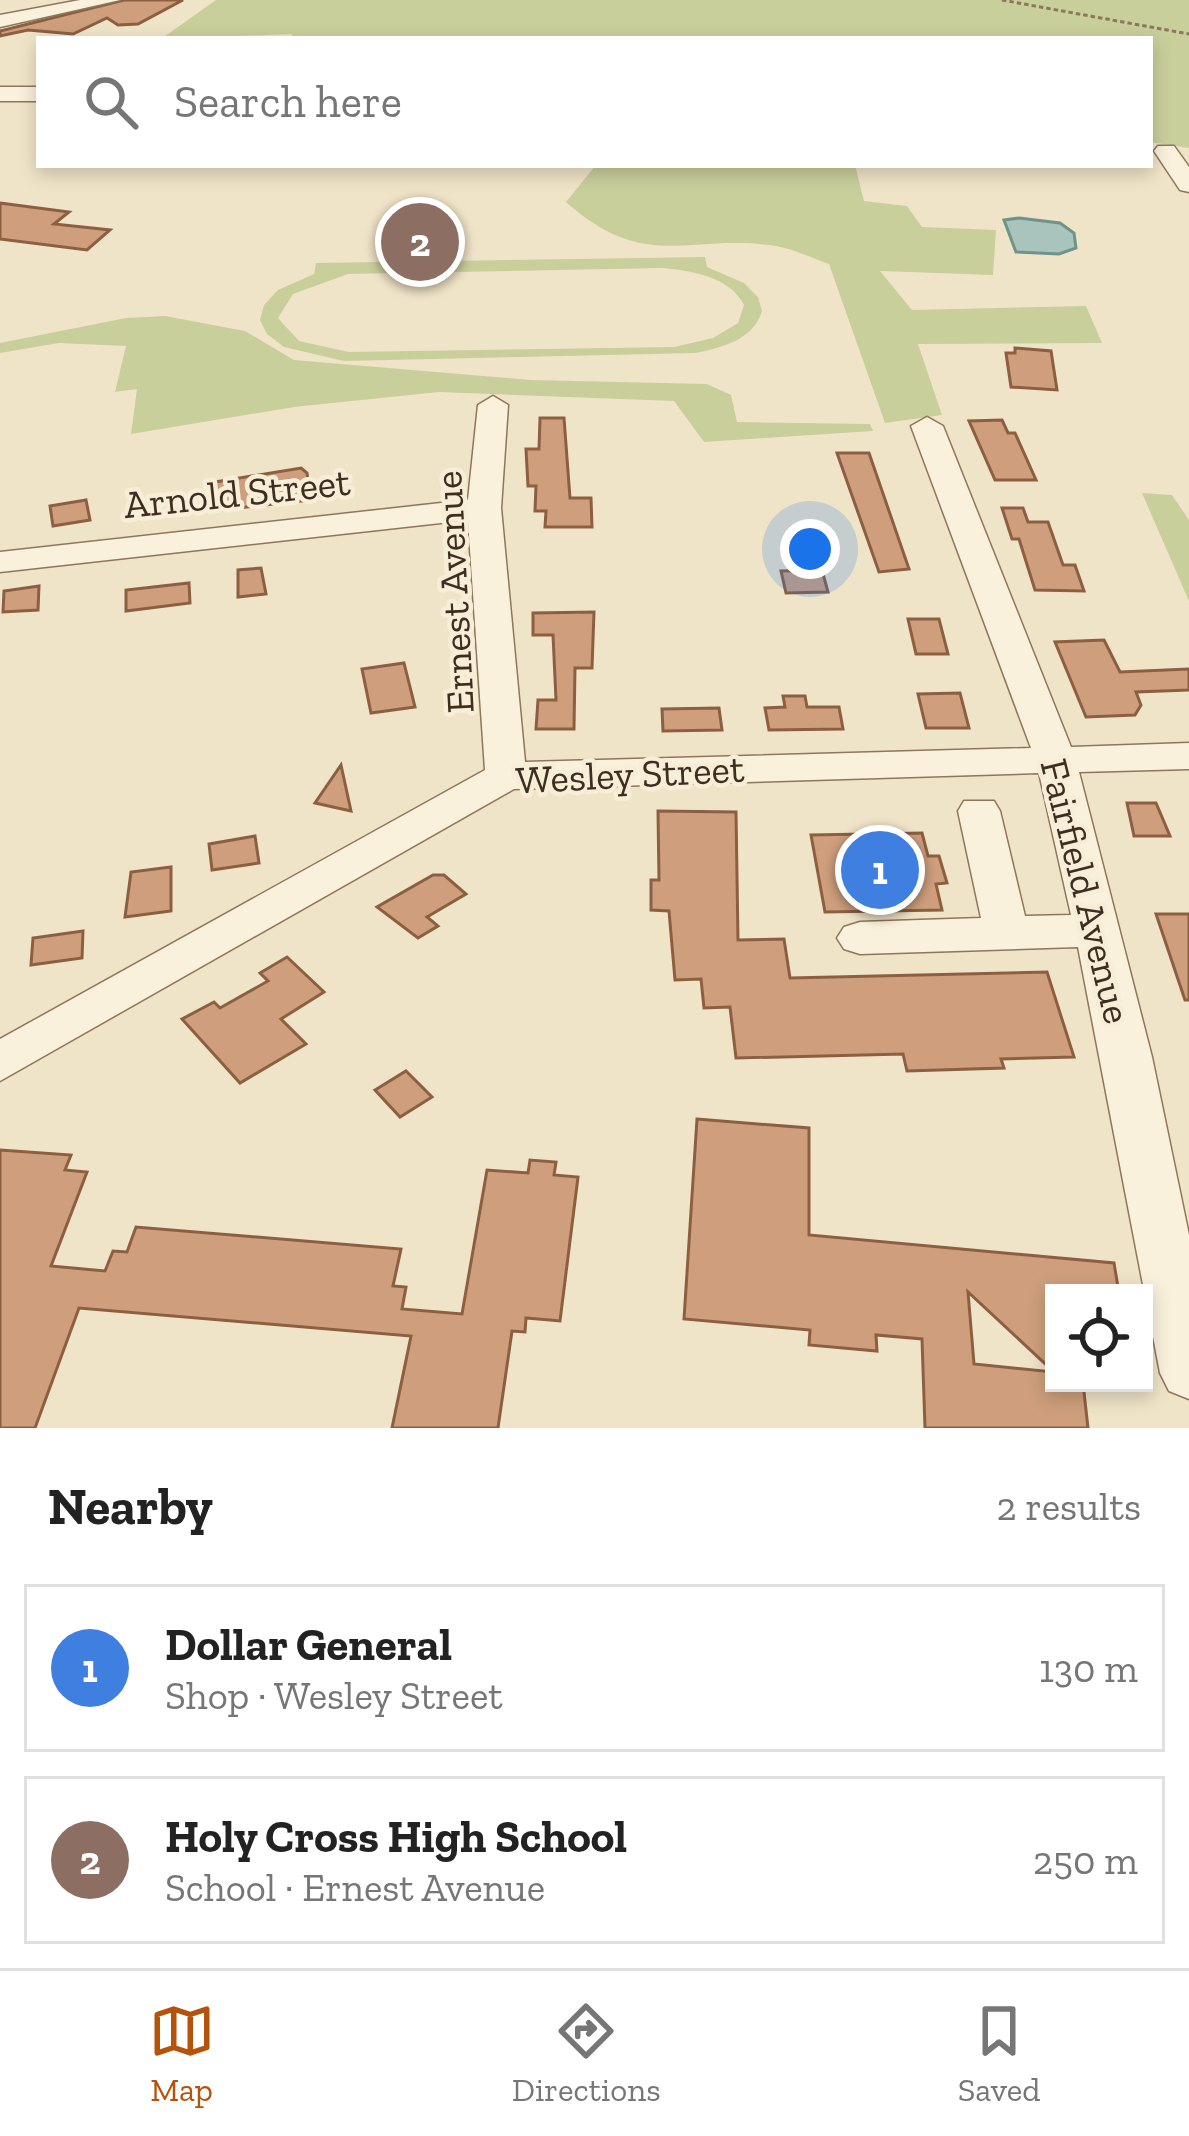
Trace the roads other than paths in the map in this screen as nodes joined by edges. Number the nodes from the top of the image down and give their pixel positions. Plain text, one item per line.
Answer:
1 (110, 0) edge
2 (0, 21) edge
3 (0, 94) edge
4 (36, 94) edge
5 (1168, 152) edge
6 (1189, 185) edge
7 (493, 405) dead end
8 (927, 426) dead end
9 (484, 508) junction
10 (0, 562) edge
11 (1189, 756) edge
12 (1055, 758) junction
13 (506, 776) junction
14 (980, 811) dead end
15 (1097, 930) junction
16 (1007, 933) junction
17 (860, 938) dead end
18 (0, 1062) edge
19 (1189, 1373) edge

1 - 2 street
3 - 4 street
5 - 6 street
7 - 9 street, Ernest Avenue
8 - 12 street, Fairfield Avenue
9 - 10 street, Arnold Street
9 - 13 street, Ernest Avenue
11 - 12 street, Wesley Street
12 - 13 street, Wesley Street
12 - 15 street, Fairfield Avenue
13 - 18 street, Wesley Street
14 - 16 street
15 - 16 street
15 - 19 street, Fairfield Avenue
16 - 17 street

